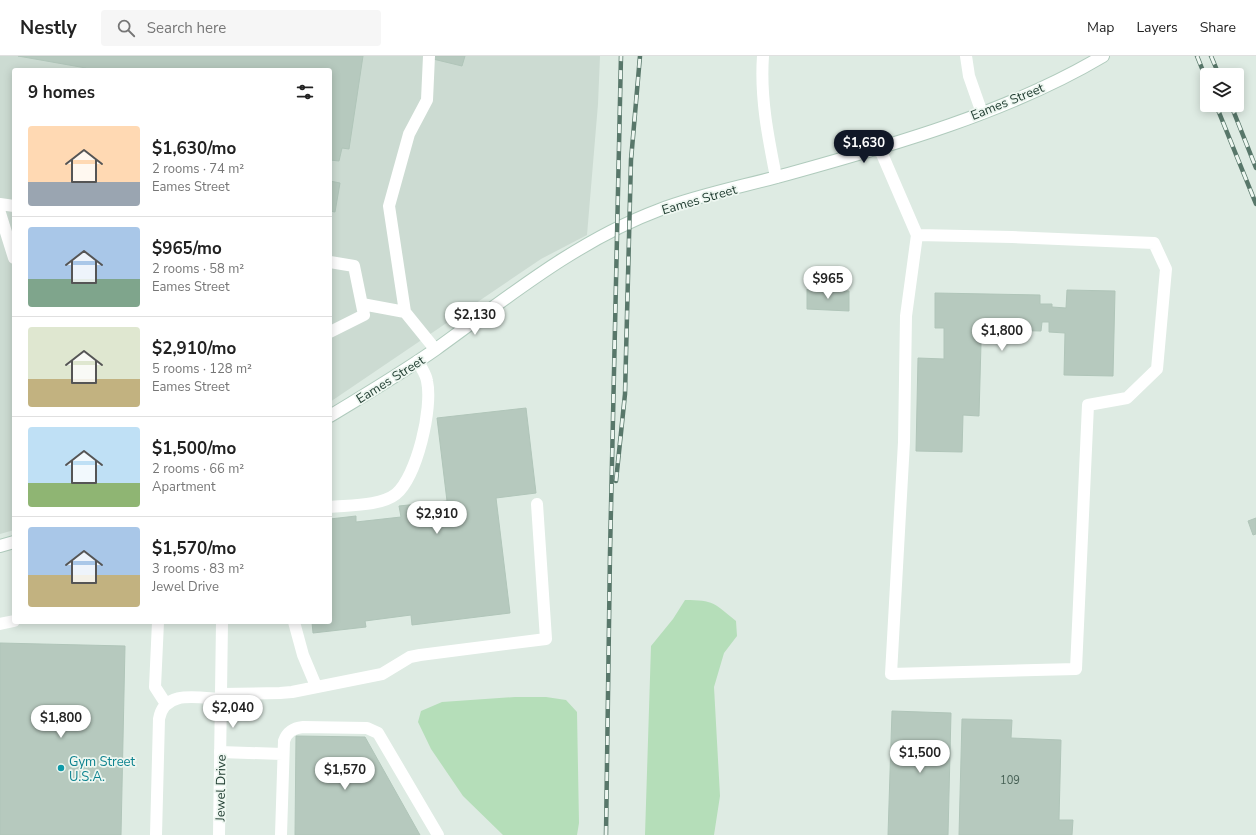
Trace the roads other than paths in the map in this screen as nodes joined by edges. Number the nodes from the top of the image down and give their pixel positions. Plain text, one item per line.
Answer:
1 (429, 56) edge
2 (763, 56) edge
3 (966, 56) edge
4 (1103, 56) edge
5 (982, 113) junction
6 (879, 147) junction
7 (776, 177) junction
8 (0, 204) edge
9 (12, 206) edge
10 (0, 212) edge
11 (917, 235) junction
12 (12, 251) edge
13 (332, 262) edge
14 (362, 304) junction
15 (405, 312) junction
16 (332, 331) edge
17 (435, 349) junction
18 (418, 361) junction
19 (332, 415) edge
20 (537, 504) dead end
21 (332, 507) edge
22 (12, 543) edge
23 (0, 546) edge
24 (12, 621) edge
25 (0, 624) edge
26 (158, 624) edge
27 (222, 624) edge
28 (295, 624) edge
29 (316, 686) junction
30 (221, 696) junction
31 (166, 704) junction
32 (220, 752) junction
33 (283, 754) junction
34 (156, 835) edge
35 (219, 835) edge
36 (281, 835) edge
37 (438, 835) edge

1 - 15 main road
2 - 7 main road
3 - 5 main road
4 - 5 main road, Eames Street
5 - 6 main road, Eames Street
6 - 7 main road, Eames Street
6 - 11 main road
7 - 17 main road, Eames Street
8 - 9 main road
10 - 12 main road
11 - 11 main road
13 - 14 main road
14 - 15 main road
14 - 16 main road
15 - 17 main road
17 - 18 main road, Eames Street
18 - 19 main road, Eames Street
18 - 21 main road
20 - 29 main road
22 - 23 main road
24 - 25 main road
26 - 31 main road
27 - 30 main road, Jewel Drive
28 - 29 main road
29 - 30 main road
30 - 31 main road
30 - 32 main road, Jewel Drive
31 - 34 main road
32 - 33 main road
32 - 35 main road, Jewel Drive
33 - 36 main road
33 - 37 main road

